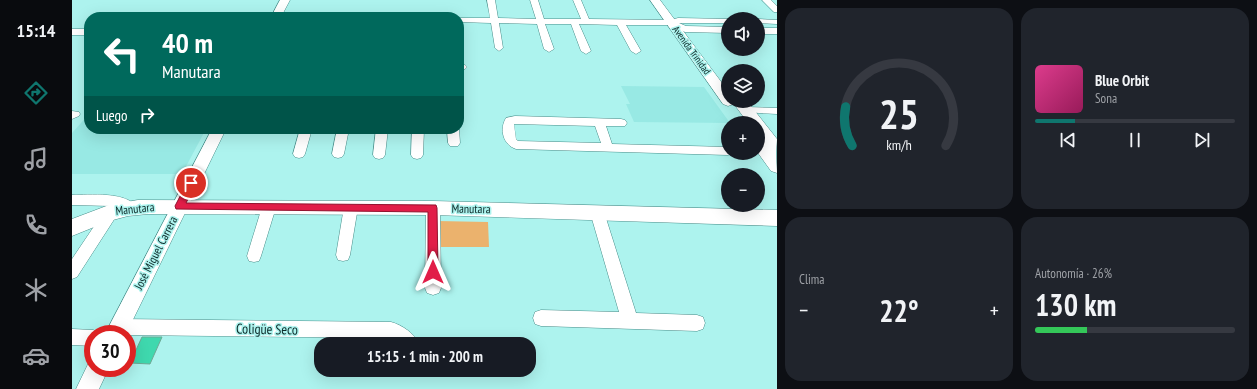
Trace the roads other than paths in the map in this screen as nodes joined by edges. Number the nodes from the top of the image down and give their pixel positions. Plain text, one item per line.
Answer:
1 (284, 0) edge
2 (491, 0) edge
3 (534, 0) edge
4 (577, 0) edge
5 (655, 0) edge
6 (664, 0) edge
7 (766, 0) edge
8 (777, 10) edge
9 (278, 12) edge
10 (464, 20) edge
11 (494, 20) junction
12 (540, 21) junction
13 (574, 21) junction
14 (721, 21) edge
15 (765, 21) edge
16 (586, 22) junction
17 (620, 22) junction
18 (777, 22) edge
19 (679, 24) junction
20 (721, 29) edge
21 (765, 31) edge
22 (777, 31) edge
23 (72, 32) edge
24 (84, 32) edge
25 (499, 48) dead end
26 (550, 49) dead end
27 (636, 51) dead end
28 (586, 52) dead end
29 (721, 77) edge
30 (721, 90) edge
31 (743, 111) edge
32 (777, 111) edge
33 (599, 122) junction
34 (621, 123) dead end
35 (216, 134) edge
36 (305, 134) edge
37 (342, 134) edge
38 (381, 134) edge
39 (418, 134) edge
40 (453, 134) edge
41 (454, 143) dead end
42 (608, 148) junction
43 (765, 149) edge
44 (721, 151) edge
45 (299, 154) dead end
46 (338, 154) dead end
47 (379, 155) dead end
48 (417, 155) dead end
49 (777, 167) edge
50 (72, 200) edge
51 (180, 206) junction
52 (269, 207) junction
53 (351, 207) junction
54 (433, 208) junction
55 (121, 209) junction
56 (597, 212) junction
57 (777, 218) edge
58 (72, 228) edge
59 (343, 255) dead end
60 (254, 256) dead end
61 (72, 272) edge
62 (433, 288) dead end
63 (541, 318) dead end
64 (630, 321) junction
65 (697, 323) dead end
66 (120, 325) edge
67 (136, 330) edge
68 (72, 337) edge
69 (402, 337) edge
70 (84, 338) edge
71 (93, 377) edge
72 (87, 389) edge

1 - 9 street
2 - 11 street
3 - 12 street
4 - 16 street
5 - 19 main road, Avenida Trinidad
6 - 19 main road, Avenida Trinidad
7 - 8 street
10 - 11 street
11 - 12 street
11 - 25 street
12 - 13 street
12 - 26 street
13 - 16 street
13 - 28 street
14 - 19 street
15 - 18 street
16 - 17 street
17 - 19 street
17 - 27 street
19 - 20 street
19 - 29 main road, Avenida Trinidad
19 - 30 main road, Avenida Trinidad
21 - 22 street
23 - 24 street
31 - 32 street
33 - 34 street
33 - 42 street
33 - 42 street
35 - 51 street, José Miguel Carrera
36 - 45 street
37 - 46 street
38 - 47 street
39 - 48 street
40 - 41 street
42 - 44 street
43 - 49 main road
50 - 55 street
51 - 52 main road, Manutara
51 - 55 main road, Manutara
51 - 66 street, José Miguel Carrera
52 - 53 main road, Manutara
52 - 60 street
53 - 54 main road, Manutara
53 - 59 street
54 - 56 main road, Manutara
54 - 62 street
55 - 58 main road, Manutara
55 - 61 street
56 - 57 main road, Manutara
56 - 64 street
63 - 64 street
64 - 65 street
67 - 69 street, Coligüe Seco
68 - 70 street
71 - 72 street

